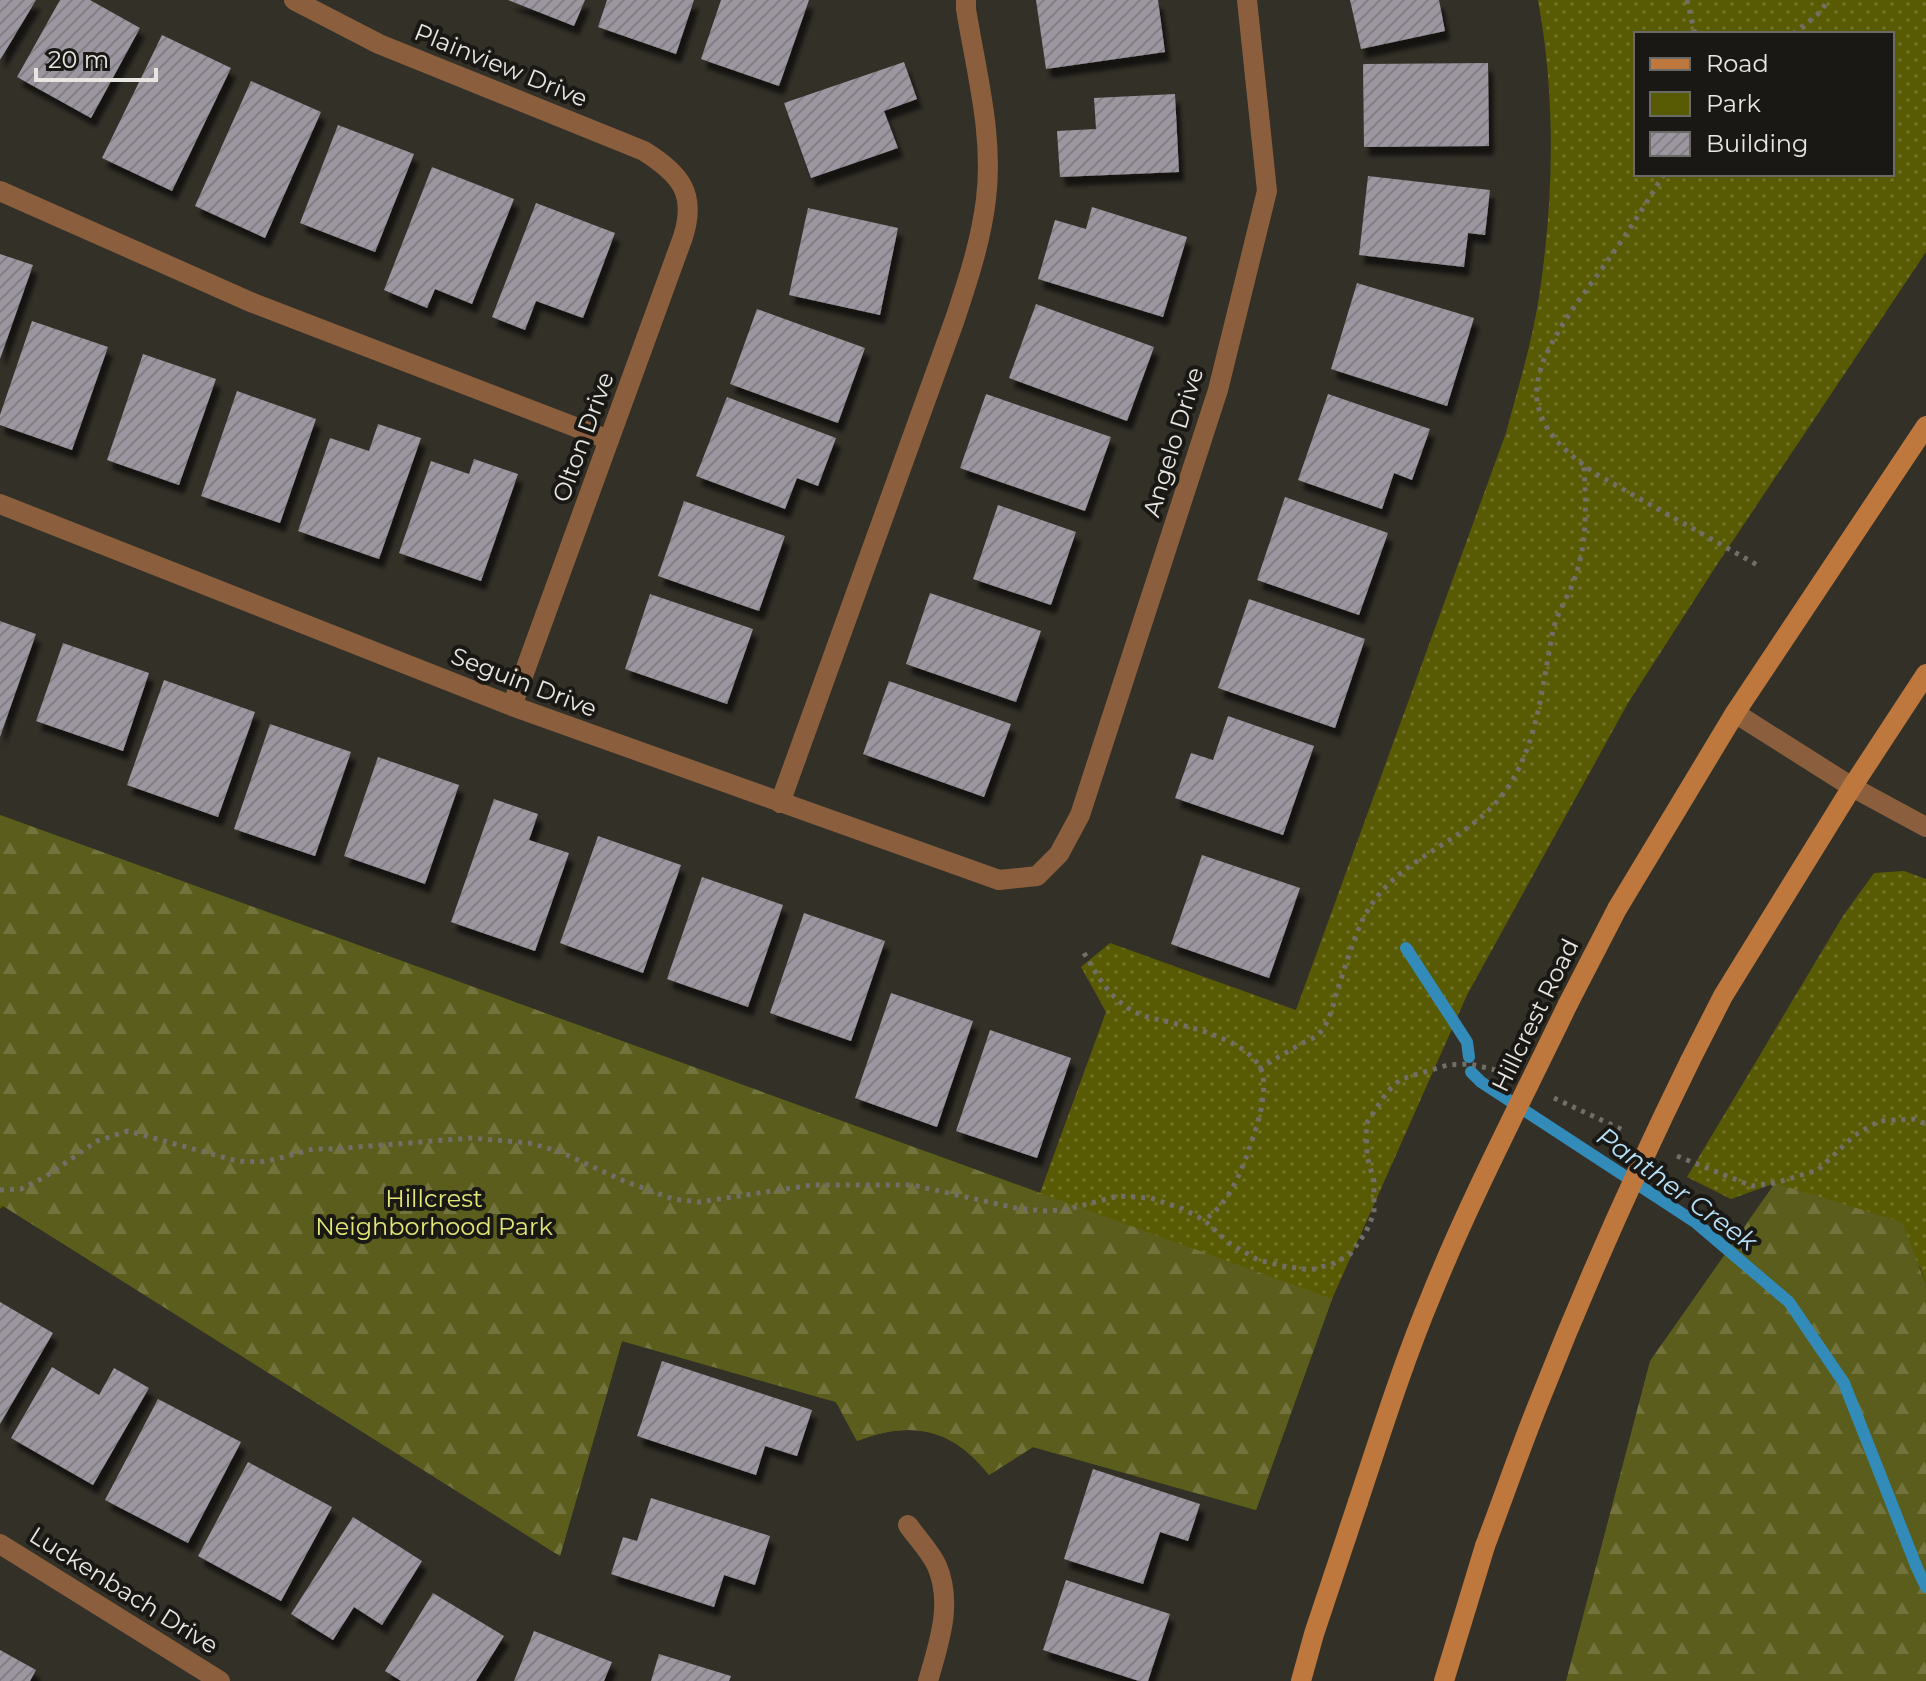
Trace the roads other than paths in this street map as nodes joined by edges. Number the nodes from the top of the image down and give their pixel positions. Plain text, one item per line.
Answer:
1 (294, 0) edge
2 (966, 0) edge
3 (1247, 0) edge
4 (683, 183) joint
5 (0, 191) edge
6 (1926, 426) edge
7 (609, 440) junction
8 (0, 504) edge
9 (1926, 674) edge
10 (512, 706) junction
11 (1735, 713) junction
12 (1852, 787) junction
13 (780, 803) junction
14 (1926, 827) edge
15 (1037, 876) joint
16 (908, 1525) dead end
17 (0, 1544) edge
18 (220, 1681) edge
19 (928, 1681) edge
20 (1301, 1681) edge
21 (1444, 1681) edge

1 - 4 street, Plainview Drive
2 - 13 street
3 - 15 street, Angelo Drive
4 - 7 street, Olton Drive
5 - 7 street
6 - 11 main road, Hillcrest Road
7 - 10 street, Olton Drive
8 - 10 street, Seguin Drive
9 - 12 main road
10 - 13 street, Seguin Drive
11 - 12 street
11 - 20 main road, Hillcrest Road, bridge
12 - 14 street
12 - 21 main road, bridge
13 - 15 street, Seguin Drive
16 - 19 street
17 - 18 street, Luckenbach Drive

